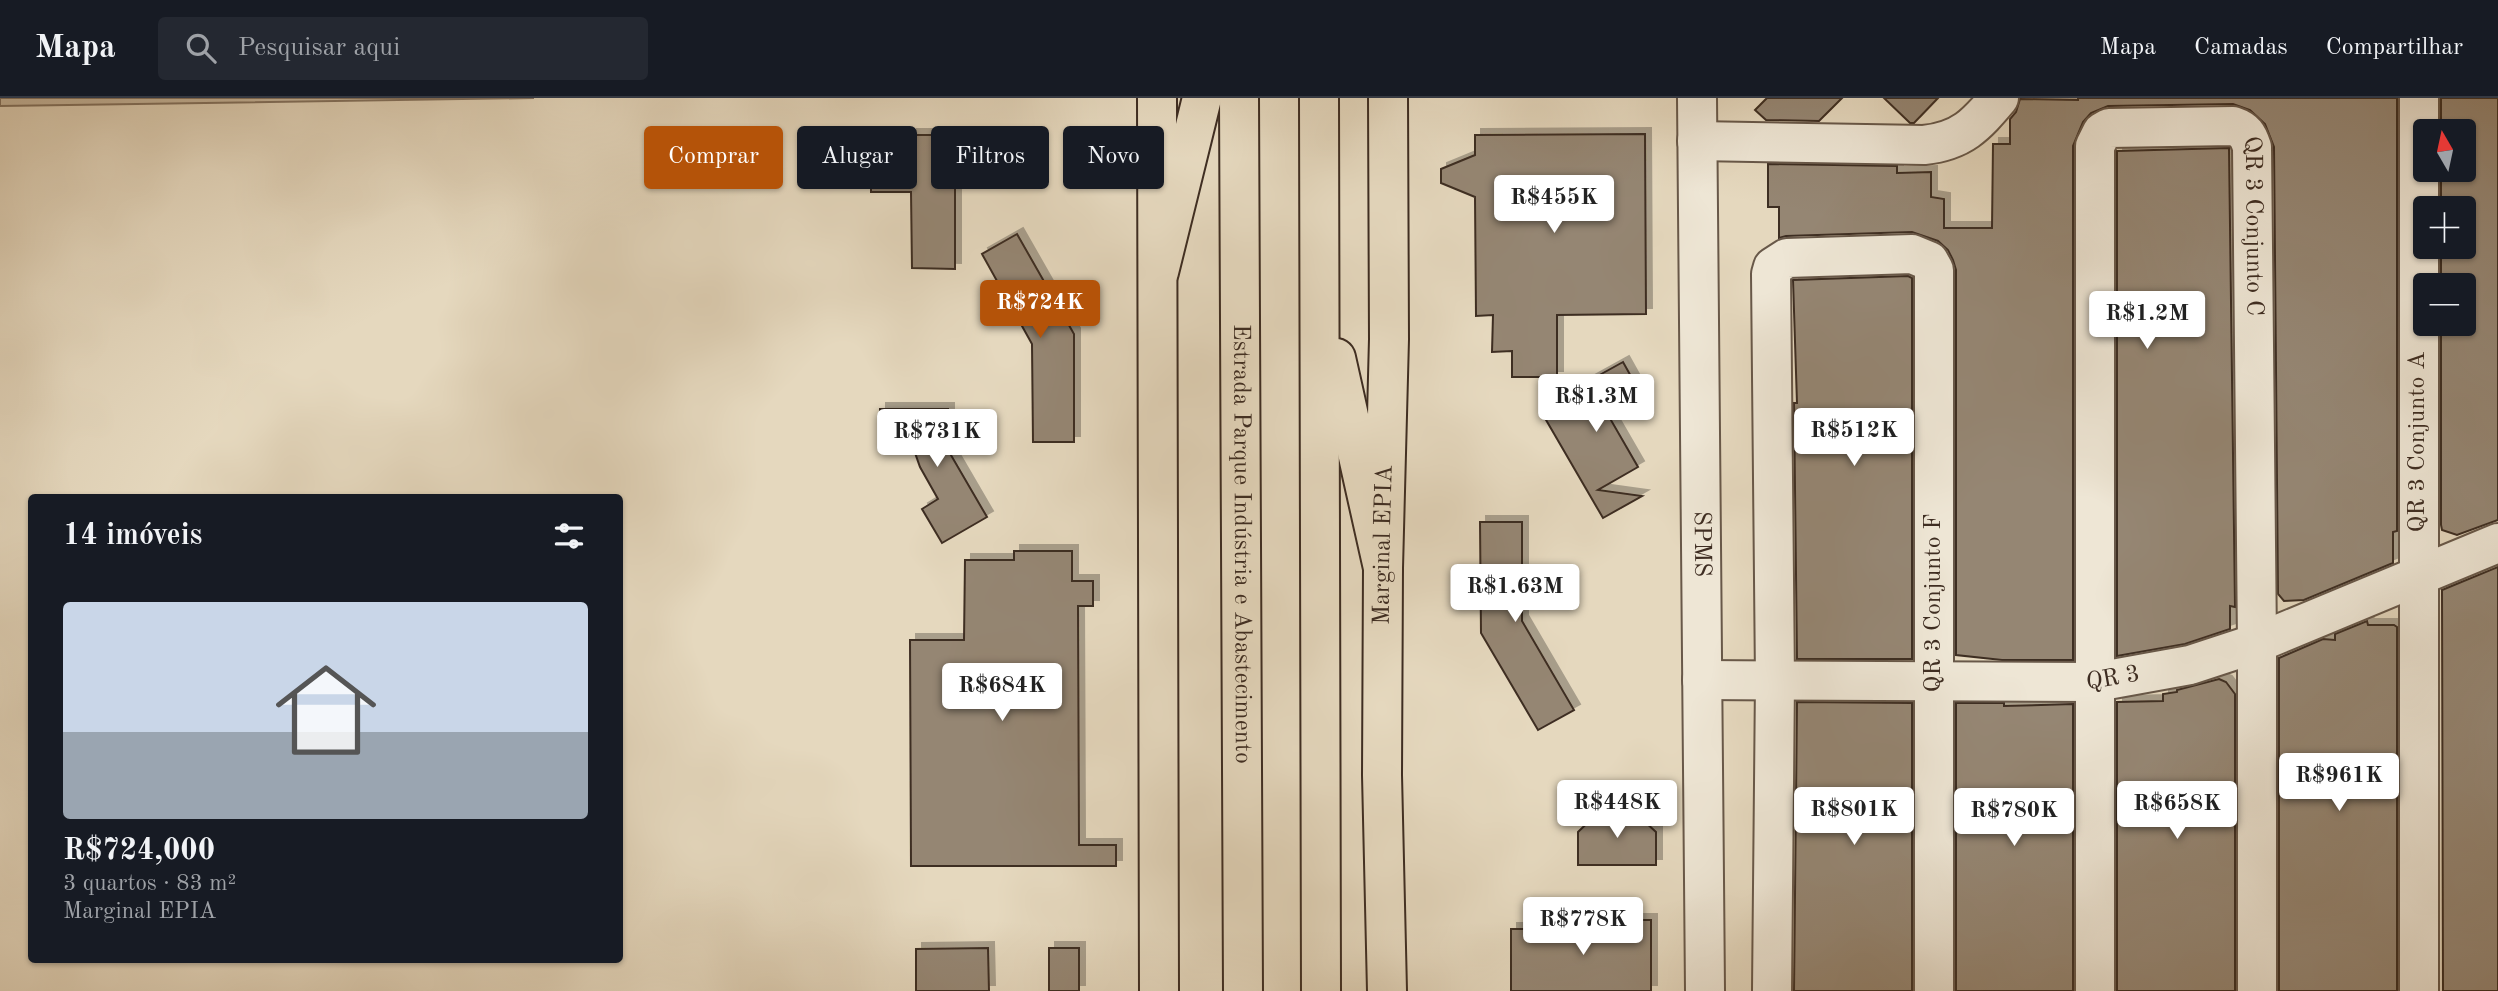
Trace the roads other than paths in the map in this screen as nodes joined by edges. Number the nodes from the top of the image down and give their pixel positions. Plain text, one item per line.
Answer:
1 (1157, 98) edge
2 (1202, 98) edge
3 (1239, 98) edge
4 (1319, 98) edge
5 (1388, 98) edge
6 (1697, 98) edge
7 (1999, 98) edge
8 (2419, 98) edge
9 (1697, 141) junction
10 (1158, 272) junction
11 (1320, 286) junction
12 (2498, 543) edge
13 (1383, 568) junction
14 (2417, 575) junction
15 (2257, 643) junction
16 (1702, 680) junction
17 (1775, 680) junction
18 (2096, 682) junction
19 (1934, 683) junction
20 (1159, 991) edge
21 (1243, 991) edge
22 (1321, 991) edge
23 (1387, 991) edge
24 (1705, 991) edge
25 (1772, 991) edge
26 (1934, 991) edge
27 (2095, 991) edge
28 (2257, 991) edge
29 (2419, 991) edge

1 - 10 main road
2 - 10 main road
3 - 21 main road, Estrada Parque Indústria e Abastecimento
4 - 11 main road
5 - 13 main road, Marginal EPIA
6 - 9 street, SPMS
7 - 9 street
8 - 14 street, QR 3 Conjunto A
9 - 16 street, SPMS
10 - 20 main road
11 - 13 main road
11 - 22 main road
12 - 14 street, QR 3
13 - 23 main road, Marginal EPIA
14 - 15 street, QR 3
14 - 29 street, QR 3 Conjunto A
15 - 18 street, QR 3
15 - 18 street, QR 3 Conjunto C
15 - 28 street
16 - 17 street, QR 3
16 - 24 street, SPMS
17 - 19 street, QR 3
17 - 19 street, QR 3 Conjunto F
17 - 25 street, QR 3 Conjunto F
18 - 19 street, QR 3
18 - 27 street
19 - 26 street, QR 3 Conjunto F

